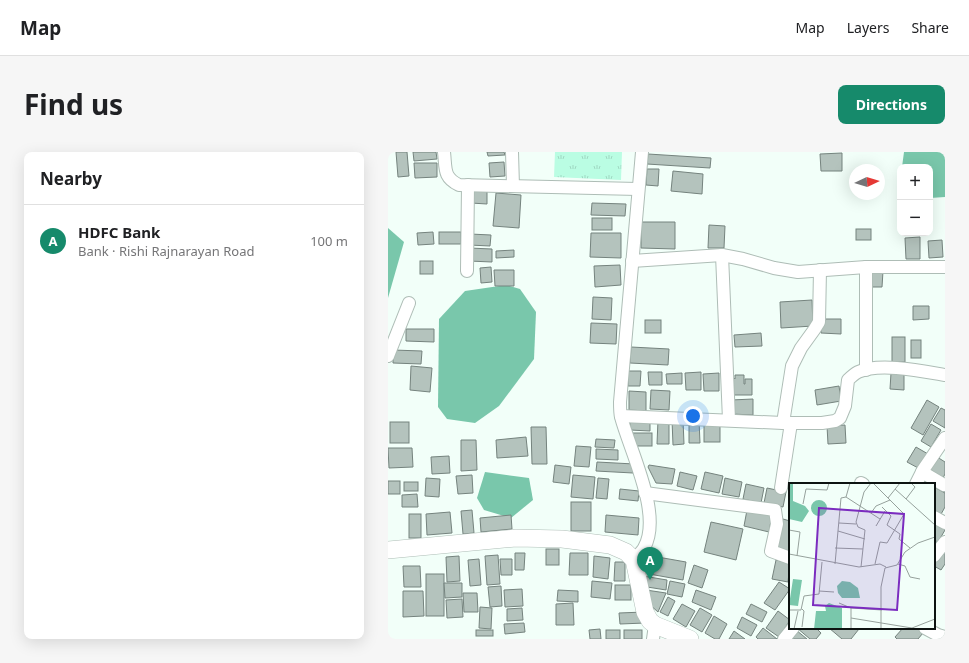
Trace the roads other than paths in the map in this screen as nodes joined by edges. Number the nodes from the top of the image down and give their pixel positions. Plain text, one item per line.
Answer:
1 (444, 152) edge
2 (512, 152) edge
3 (642, 152) edge
4 (468, 185) junction
5 (513, 186) junction
6 (638, 188) junction
7 (722, 256) junction
8 (632, 261) junction
9 (866, 267) junction
10 (945, 267) edge
11 (820, 270) junction
12 (467, 271) dead end
13 (409, 303) dead end
14 (388, 356) edge
15 (866, 370) junction
16 (945, 375) edge
17 (621, 416) junction
18 (729, 420) junction
19 (787, 423) junction
20 (945, 438) edge
21 (941, 453) edge
22 (922, 472) junction
23 (916, 483) edge
24 (944, 485) dead end
25 (781, 488) dead end
26 (645, 493) junction
27 (935, 518) edge
28 (945, 523) edge
29 (945, 542) edge
30 (388, 550) edge
31 (935, 555) edge
32 (789, 558) edge
33 (634, 560) junction
34 (792, 629) edge
35 (927, 629) edge
36 (654, 632) edge
37 (945, 637) edge
38 (690, 639) edge
39 (784, 639) edge

1 - 4 street
2 - 5 street
3 - 6 street
4 - 5 street
4 - 12 street
5 - 6 street
6 - 8 street
7 - 8 street
7 - 11 street
7 - 18 street
8 - 17 street
9 - 10 street
9 - 11 street
9 - 15 street
11 - 19 street
13 - 14 street
15 - 16 street
15 - 19 street
17 - 18 street
17 - 26 street
18 - 19 street
19 - 25 street
20 - 21 street
21 - 22 street
22 - 23 street
22 - 24 street
26 - 32 street
26 - 33 street
27 - 28 street
29 - 31 street
30 - 33 main road
33 - 36 main road
34 - 39 street
35 - 37 street
36 - 38 main road

